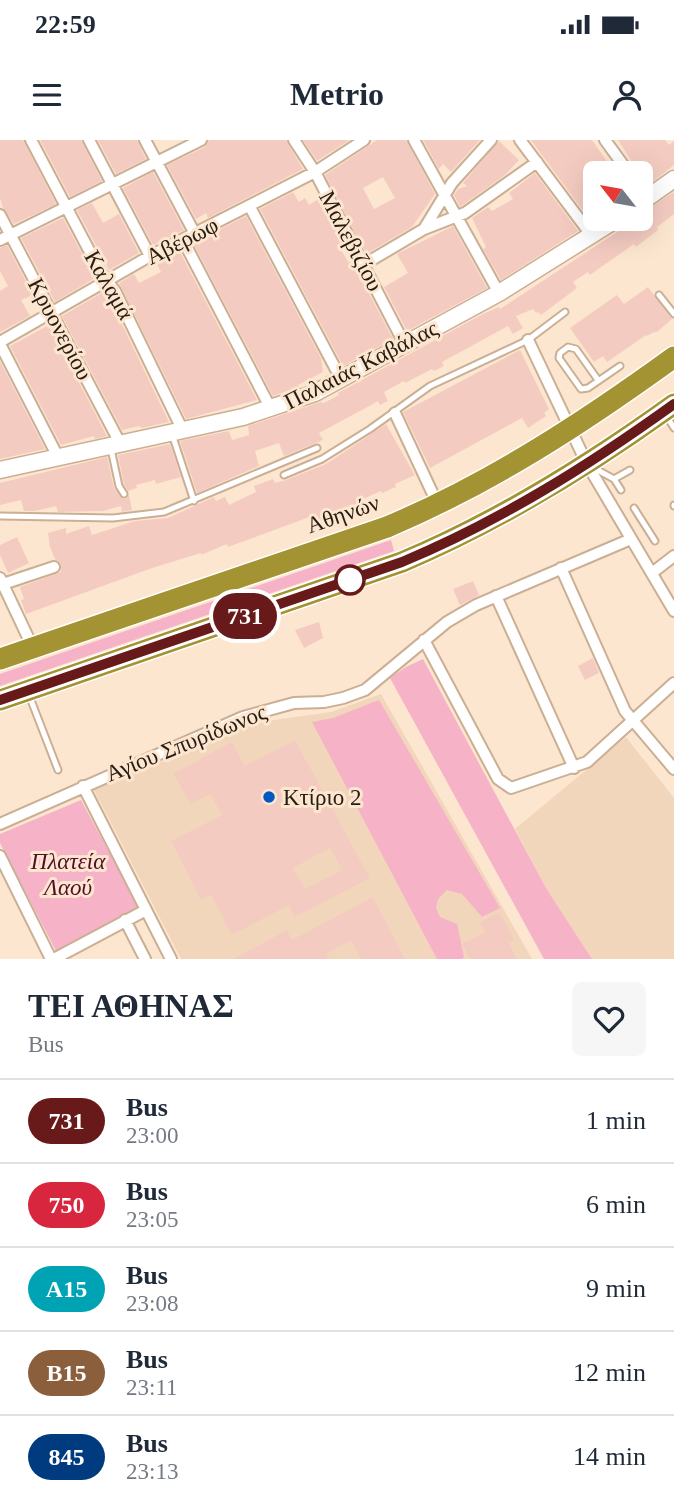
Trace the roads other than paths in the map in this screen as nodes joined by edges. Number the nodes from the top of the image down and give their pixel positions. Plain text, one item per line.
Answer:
1 (31, 140) edge
2 (89, 140) edge
3 (145, 140) edge
4 (201, 140) edge
5 (294, 140) edge
6 (365, 140) edge
7 (414, 140) edge
8 (491, 140) edge
9 (520, 140) edge
10 (605, 140) edge
11 (620, 161) edge
12 (156, 162) junction
13 (537, 162) junction
14 (315, 172) junction
15 (674, 179) edge
16 (111, 184) junction
17 (653, 191) edge
18 (445, 193) junction
19 (250, 207) junction
20 (66, 208) junction
21 (0, 215) edge
22 (458, 215) junction
23 (424, 229) junction
24 (599, 231) edge
25 (195, 234) junction
26 (592, 236) junction
27 (5, 237) edge
28 (183, 240) junction
29 (150, 257) junction
30 (363, 265) junction
31 (108, 281) junction
32 (499, 293) junction
33 (659, 295) dead end
34 (565, 312) dead end
35 (52, 313) junction
36 (674, 314) edge
37 (528, 340) junction
38 (0, 343) edge
39 (405, 345) junction
40 (674, 358) edge
41 (620, 366) dead end
42 (341, 380) junction
43 (598, 380) junction
44 (271, 409) junction
45 (395, 413) junction
46 (671, 414) edge
47 (570, 430) junction
48 (178, 432) junction
49 (115, 444) junction
50 (317, 448) dead end
51 (58, 457) junction
52 (587, 464) junction
53 (2, 465) edge
54 (630, 470) dead end
55 (284, 475) dead end
56 (614, 480) junction
57 (621, 491) dead end
58 (124, 494) dead end
59 (194, 500) junction
60 (438, 505) junction
61 (634, 509) dead end
62 (0, 516) edge
63 (648, 530) junction
64 (631, 539) junction
65 (655, 541) dead end
66 (674, 556) edge
67 (54, 567) dead end
68 (561, 568) junction
69 (652, 573) junction
70 (1, 582) edge
71 (496, 596) junction
72 (674, 611) edge
73 (424, 640) junction
74 (33, 648) junction
75 (0, 659) edge
76 (674, 684) edge
77 (27, 690) junction
78 (0, 700) edge
79 (633, 721) junction
80 (574, 768) junction
81 (674, 769) edge
82 (58, 770) dead end
83 (83, 786) junction
84 (0, 824) edge
85 (0, 856) edge
86 (146, 910) junction
87 (125, 920) junction
88 (68, 956) edge
89 (52, 959) edge
90 (145, 959) edge
91 (171, 959) edge

1 - 20 street, Καλαμά
2 - 16 street
3 - 12 street
4 - 12 street
5 - 14 street, Μαλεβιζίου
6 - 14 street, Αβέρωφ
7 - 18 street
8 - 18 street
9 - 13 street
10 - 11 street
12 - 16 street
12 - 25 street
13 - 22 street
13 - 26 street
14 - 19 street, Αβέρωφ
14 - 30 street, Μαλεβιζίου
15 - 17 street
16 - 20 street
16 - 29 street
18 - 22 street
18 - 23 street
19 - 25 street, Αβέρωφ
19 - 42 street
20 - 27 street
20 - 31 street, Καλαμά
21 - 27 street, Κρυονερίου
22 - 23 street
22 - 32 street
23 - 30 street
24 - 26 street, Παλαιάς Καβάλας
25 - 28 street, Αβέρωφ
26 - 32 street, Παλαιάς Καβάλας
27 - 35 street, Κρυονερίου
28 - 29 street, Αβέρωφ
28 - 44 street
29 - 31 street, Αβέρωφ
30 - 39 street, Μαλεβιζίου
31 - 35 street, Αβέρωφ
31 - 48 street, Καλαμά
32 - 39 street, Παλαιάς Καβάλας
33 - 36 lane
34 - 37 lane
35 - 38 street, Αβέρωφ
35 - 49 street, Κρυονερίου
37 - 45 lane
37 - 47 street
38 - 51 street
39 - 42 street, Παλαιάς Καβάλας
40 - 47 highway, Αθηνών
41 - 43 lane
42 - 44 street, Παλαιάς Καβάλας
43 - 43 lane
44 - 48 street, Παλαιάς Καβάλας
45 - 55 lane
45 - 60 street
46 - 52 highway
47 - 52 street
47 - 60 highway, Αθηνών
48 - 49 street, Παλαιάς Καβάλας
48 - 59 lane
49 - 51 street, Παλαιάς Καβάλας
49 - 58 lane
50 - 59 lane
51 - 53 street, Παλαιάς Καβάλας
52 - 56 lane
52 - 64 street
52 - 77 highway
54 - 56 lane
56 - 57 lane
59 - 62 lane
60 - 74 highway, Αθηνών
61 - 63 lane
63 - 64 lane
63 - 65 lane
64 - 68 street, Αγίου Σπυρίδωνος
64 - 69 street
66 - 69 street
67 - 70 street
68 - 71 street, Αγίου Σπυρίδωνος
68 - 79 street
69 - 72 street
70 - 74 street
71 - 73 street, Αγίου Σπυρίδωνος
71 - 80 street
73 - 80 street
73 - 83 street, Αγίου Σπυρίδωνος
74 - 75 highway, Αθηνών
76 - 79 street
77 - 78 highway
77 - 82 lane
79 - 80 street
79 - 81 street
83 - 84 street, Αγίου Σπυρίδωνος
83 - 86 street
85 - 89 street
86 - 87 street
86 - 91 street
87 - 88 street
87 - 90 street
88 - 89 street

